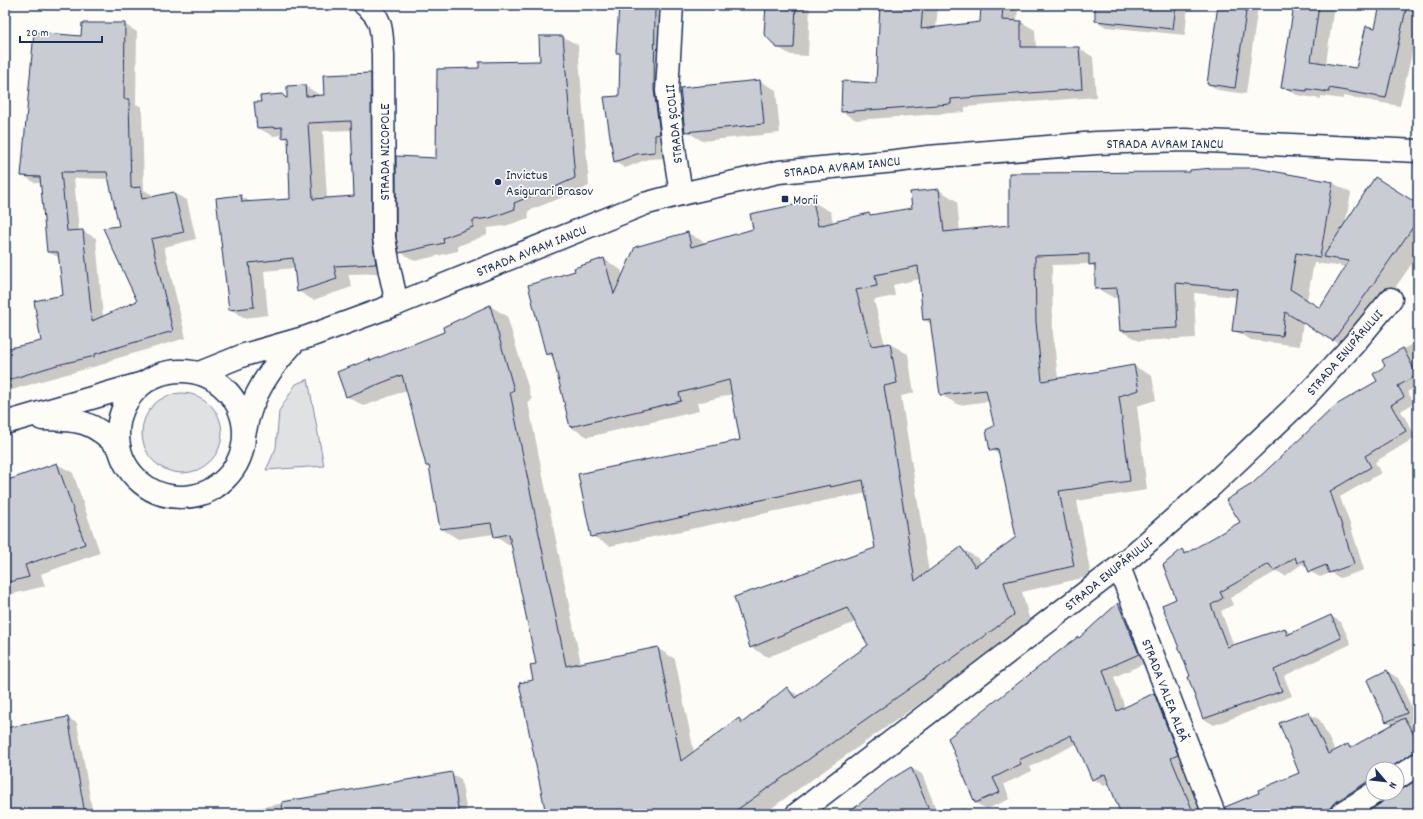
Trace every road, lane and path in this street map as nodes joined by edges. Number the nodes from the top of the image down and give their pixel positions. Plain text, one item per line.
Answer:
1 (365, 5) edge
2 (672, 5) edge
3 (1418, 151) edge
4 (682, 194) junction
5 (1391, 299) dead end
6 (398, 304) junction
7 (295, 341) junction
8 (199, 373) junction
9 (143, 382) junction
10 (13, 421) edge
11 (244, 433) junction
12 (119, 448) junction
13 (1119, 567) junction
14 (1418, 764) edge
15 (1405, 773) edge
16 (1365, 799) edge
17 (797, 814) edge
18 (1214, 814) edge
19 (1341, 814) edge

1 - 6 street, STRADA NICOPOLE
2 - 4 street, STRADA ȘCOLII
3 - 4 street, STRADA AVRAM IANCU
4 - 6 street, STRADA AVRAM IANCU
5 - 13 street, STRADA ENUPĂRULUI
6 - 7 street, STRADA AVRAM IANCU
7 - 8 street, STRADA AVRAM IANCU
7 - 11 street
8 - 9 street
8 - 11 street
9 - 10 street
9 - 12 street
10 - 12 street
11 - 12 street
13 - 17 street, STRADA ENUPĂRULUI
13 - 18 street, STRADA VALEA ALBĂ
14 - 15 street
16 - 19 street

